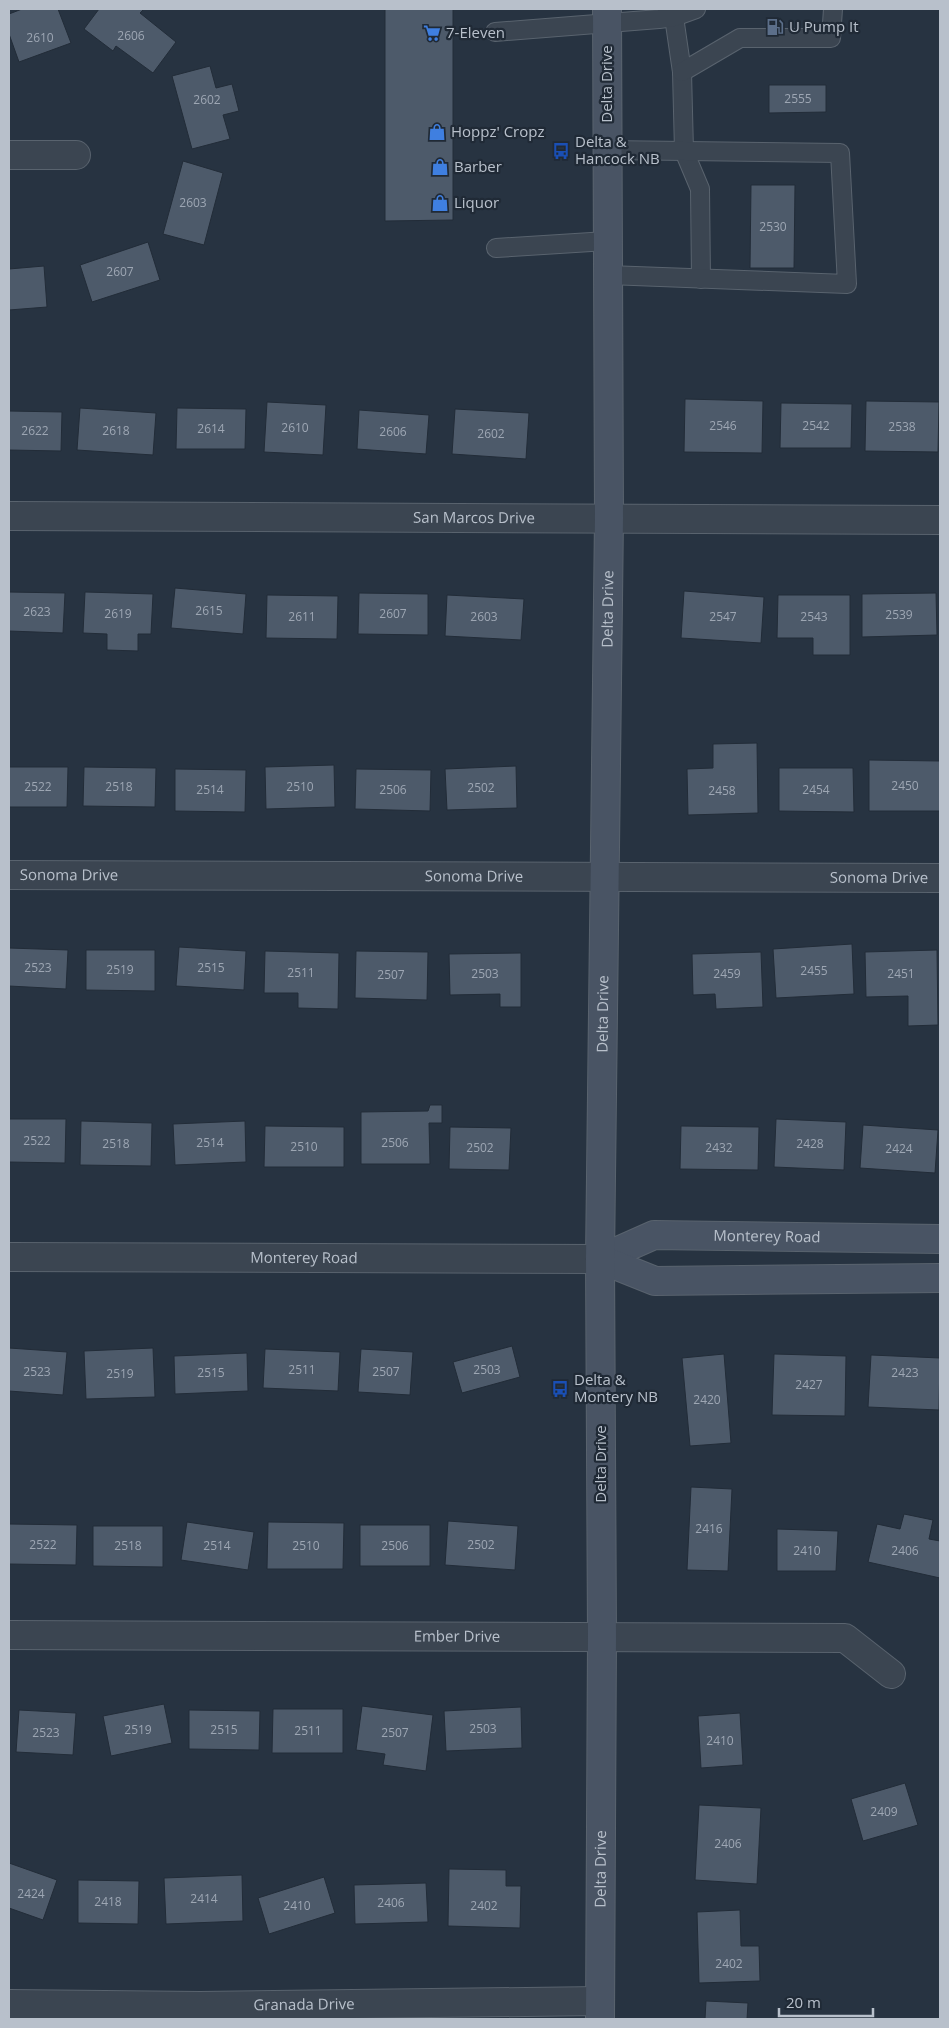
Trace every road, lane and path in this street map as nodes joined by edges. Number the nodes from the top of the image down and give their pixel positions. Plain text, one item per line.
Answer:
1 (696, 9) edge
2 (833, 9) edge
3 (607, 16) edge
4 (674, 17) junction
5 (495, 32) dead end
6 (682, 72) junction
7 (607, 150) junction
8 (684, 151) junction
9 (9, 155) edge
10 (76, 155) dead end
11 (607, 241) junction
12 (496, 248) dead end
13 (608, 275) junction
14 (702, 279) junction
15 (9, 516) edge
16 (609, 518) junction
17 (940, 520) edge
18 (9, 875) edge
19 (605, 877) junction
20 (940, 878) edge
21 (940, 1239) edge
22 (9, 1257) edge
23 (600, 1259) junction
24 (940, 1278) edge
25 (9, 1635) edge
26 (602, 1637) junction
27 (891, 1674) dead end
28 (9, 2004) edge
29 (599, 2010) edge
30 (200, 2013) edge

1 - 4 lane
2 - 6 lane
3 - 4 lane
3 - 5 lane
3 - 7 main road, Delta Drive
4 - 6 lane
6 - 8 lane
7 - 8 lane
7 - 11 main road, Delta Drive
8 - 14 lane
8 - 14 lane
9 - 10 street
11 - 12 lane
11 - 13 main road, Delta Drive
13 - 14 lane
13 - 16 main road, Delta Drive
15 - 16 street, San Marcos Drive
16 - 17 street, San Marcos Drive
16 - 19 main road, Delta Drive
18 - 19 street, Sonoma Drive
19 - 20 street, Sonoma Drive
19 - 23 main road, Delta Drive
21 - 23 main road, Monterey Road
22 - 23 street, Monterey Road
23 - 24 main road, Monterey Road
23 - 26 main road, Delta Drive
25 - 26 street, Ember Drive
26 - 27 street, Ember Drive
26 - 29 main road, Delta Drive
28 - 30 street, Granada Drive
29 - 30 street, Granada Drive

